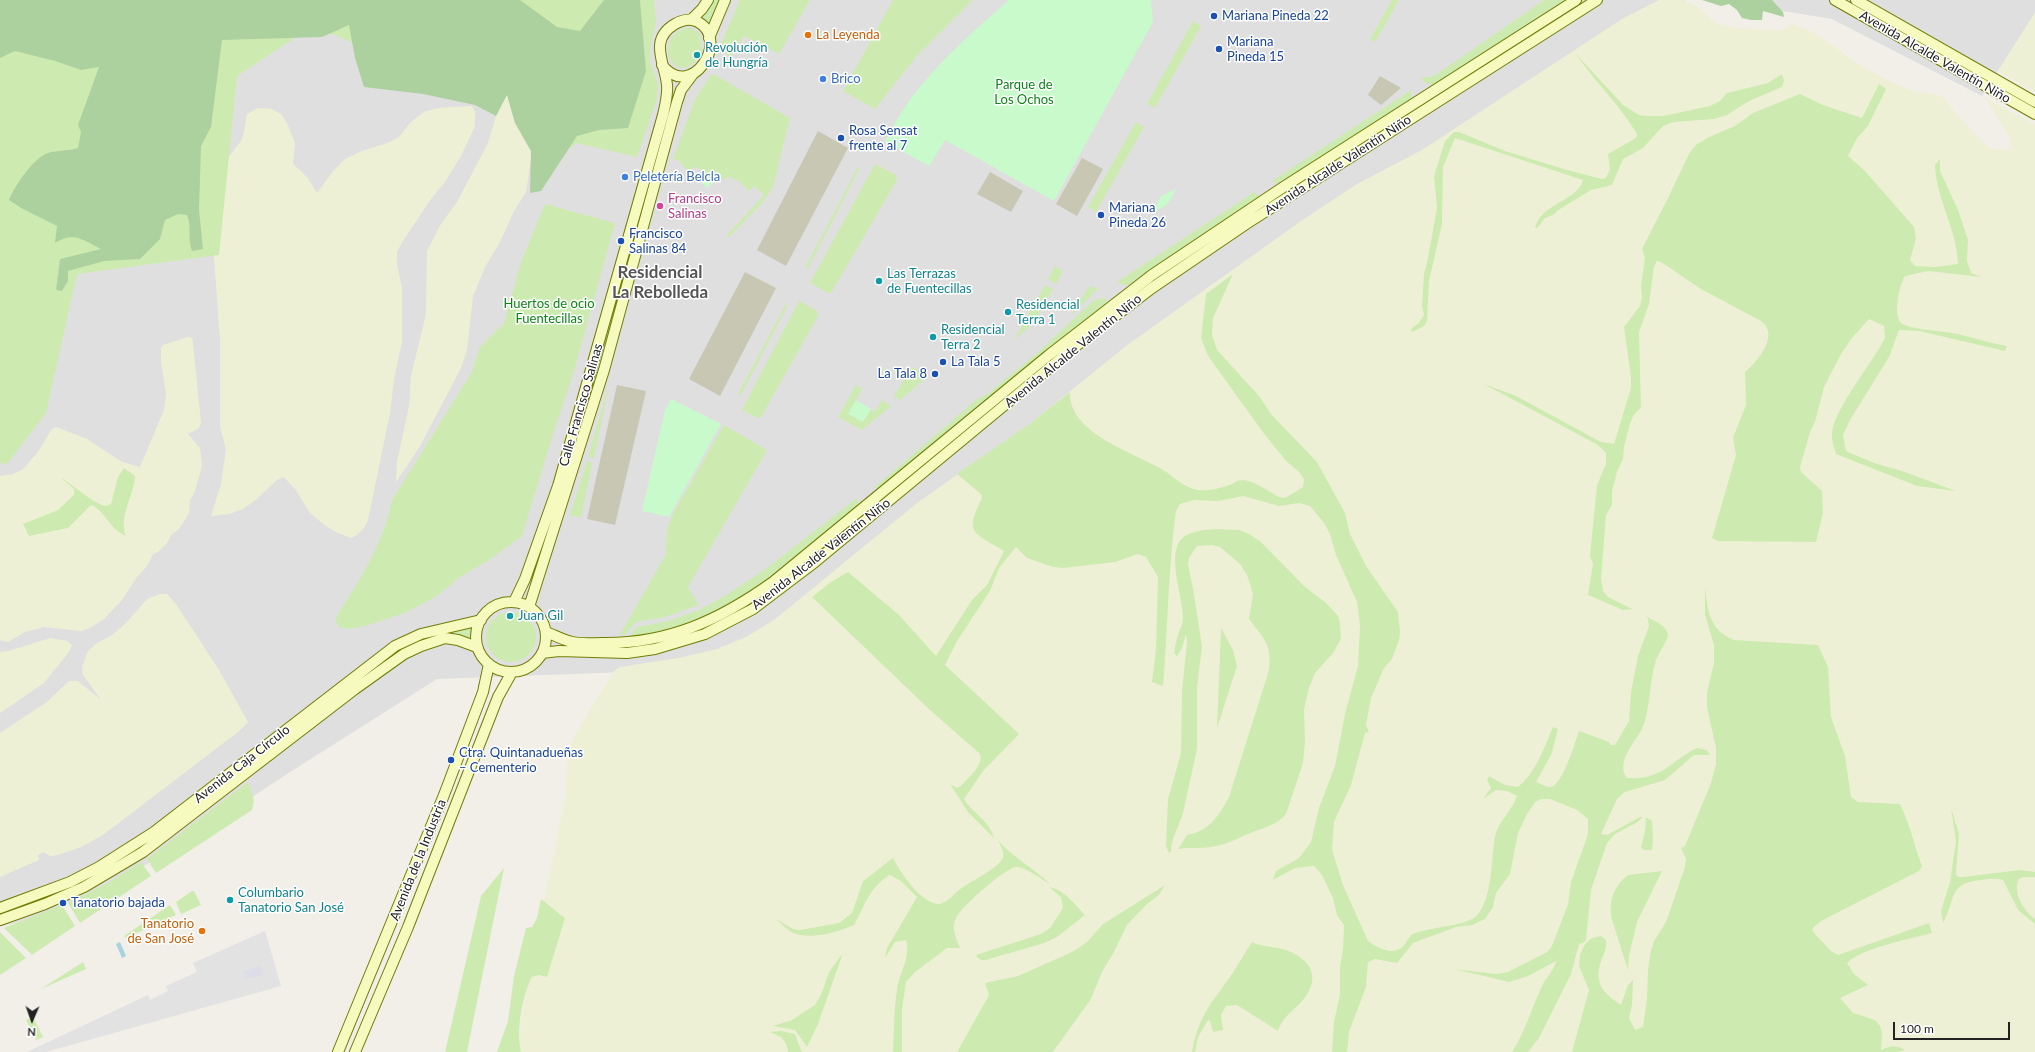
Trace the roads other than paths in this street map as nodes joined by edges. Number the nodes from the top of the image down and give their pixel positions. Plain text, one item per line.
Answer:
1 (708, 0) edge
2 (725, 0) edge
3 (1576, 0) edge
4 (1597, 0) edge
5 (1835, 0) edge
6 (1856, 0) edge
7 (691, 20) junction
8 (709, 38) junction
9 (662, 65) junction
10 (693, 74) junction
11 (2035, 102) edge
12 (2035, 114) edge
13 (514, 602) junction
14 (529, 607) junction
15 (481, 620) junction
16 (546, 632) junction
17 (478, 647) junction
18 (542, 653) junction
19 (489, 664) junction
20 (512, 672) junction
21 (0, 908) edge
22 (0, 920) edge
23 (338, 1052) edge
24 (355, 1052) edge

1 - 7 main road
2 - 8 main road
3 - 16 main road, Avenida Alcalde Valentín Niño
4 - 18 main road, Avenida Alcalde Valentín Niño
5 - 12 main road, Avenida Alcalde Valentín Niño
6 - 11 main road, Avenida Alcalde Valentín Niño
7 - 8 main road
7 - 9 main road
8 - 10 main road
9 - 10 main road
9 - 13 main road, Calle Francisco Salinas
10 - 14 main road, Calle Francisco Salinas
13 - 14 main road
13 - 15 main road
14 - 16 main road
15 - 17 main road
15 - 21 main road, Avenida Caja Círculo
16 - 18 main road
17 - 19 main road
17 - 22 main road, Avenida Caja Círculo
18 - 20 main road
19 - 20 main road
19 - 23 main road, Avenida de la Industria
20 - 24 main road, Avenida de la Industria

